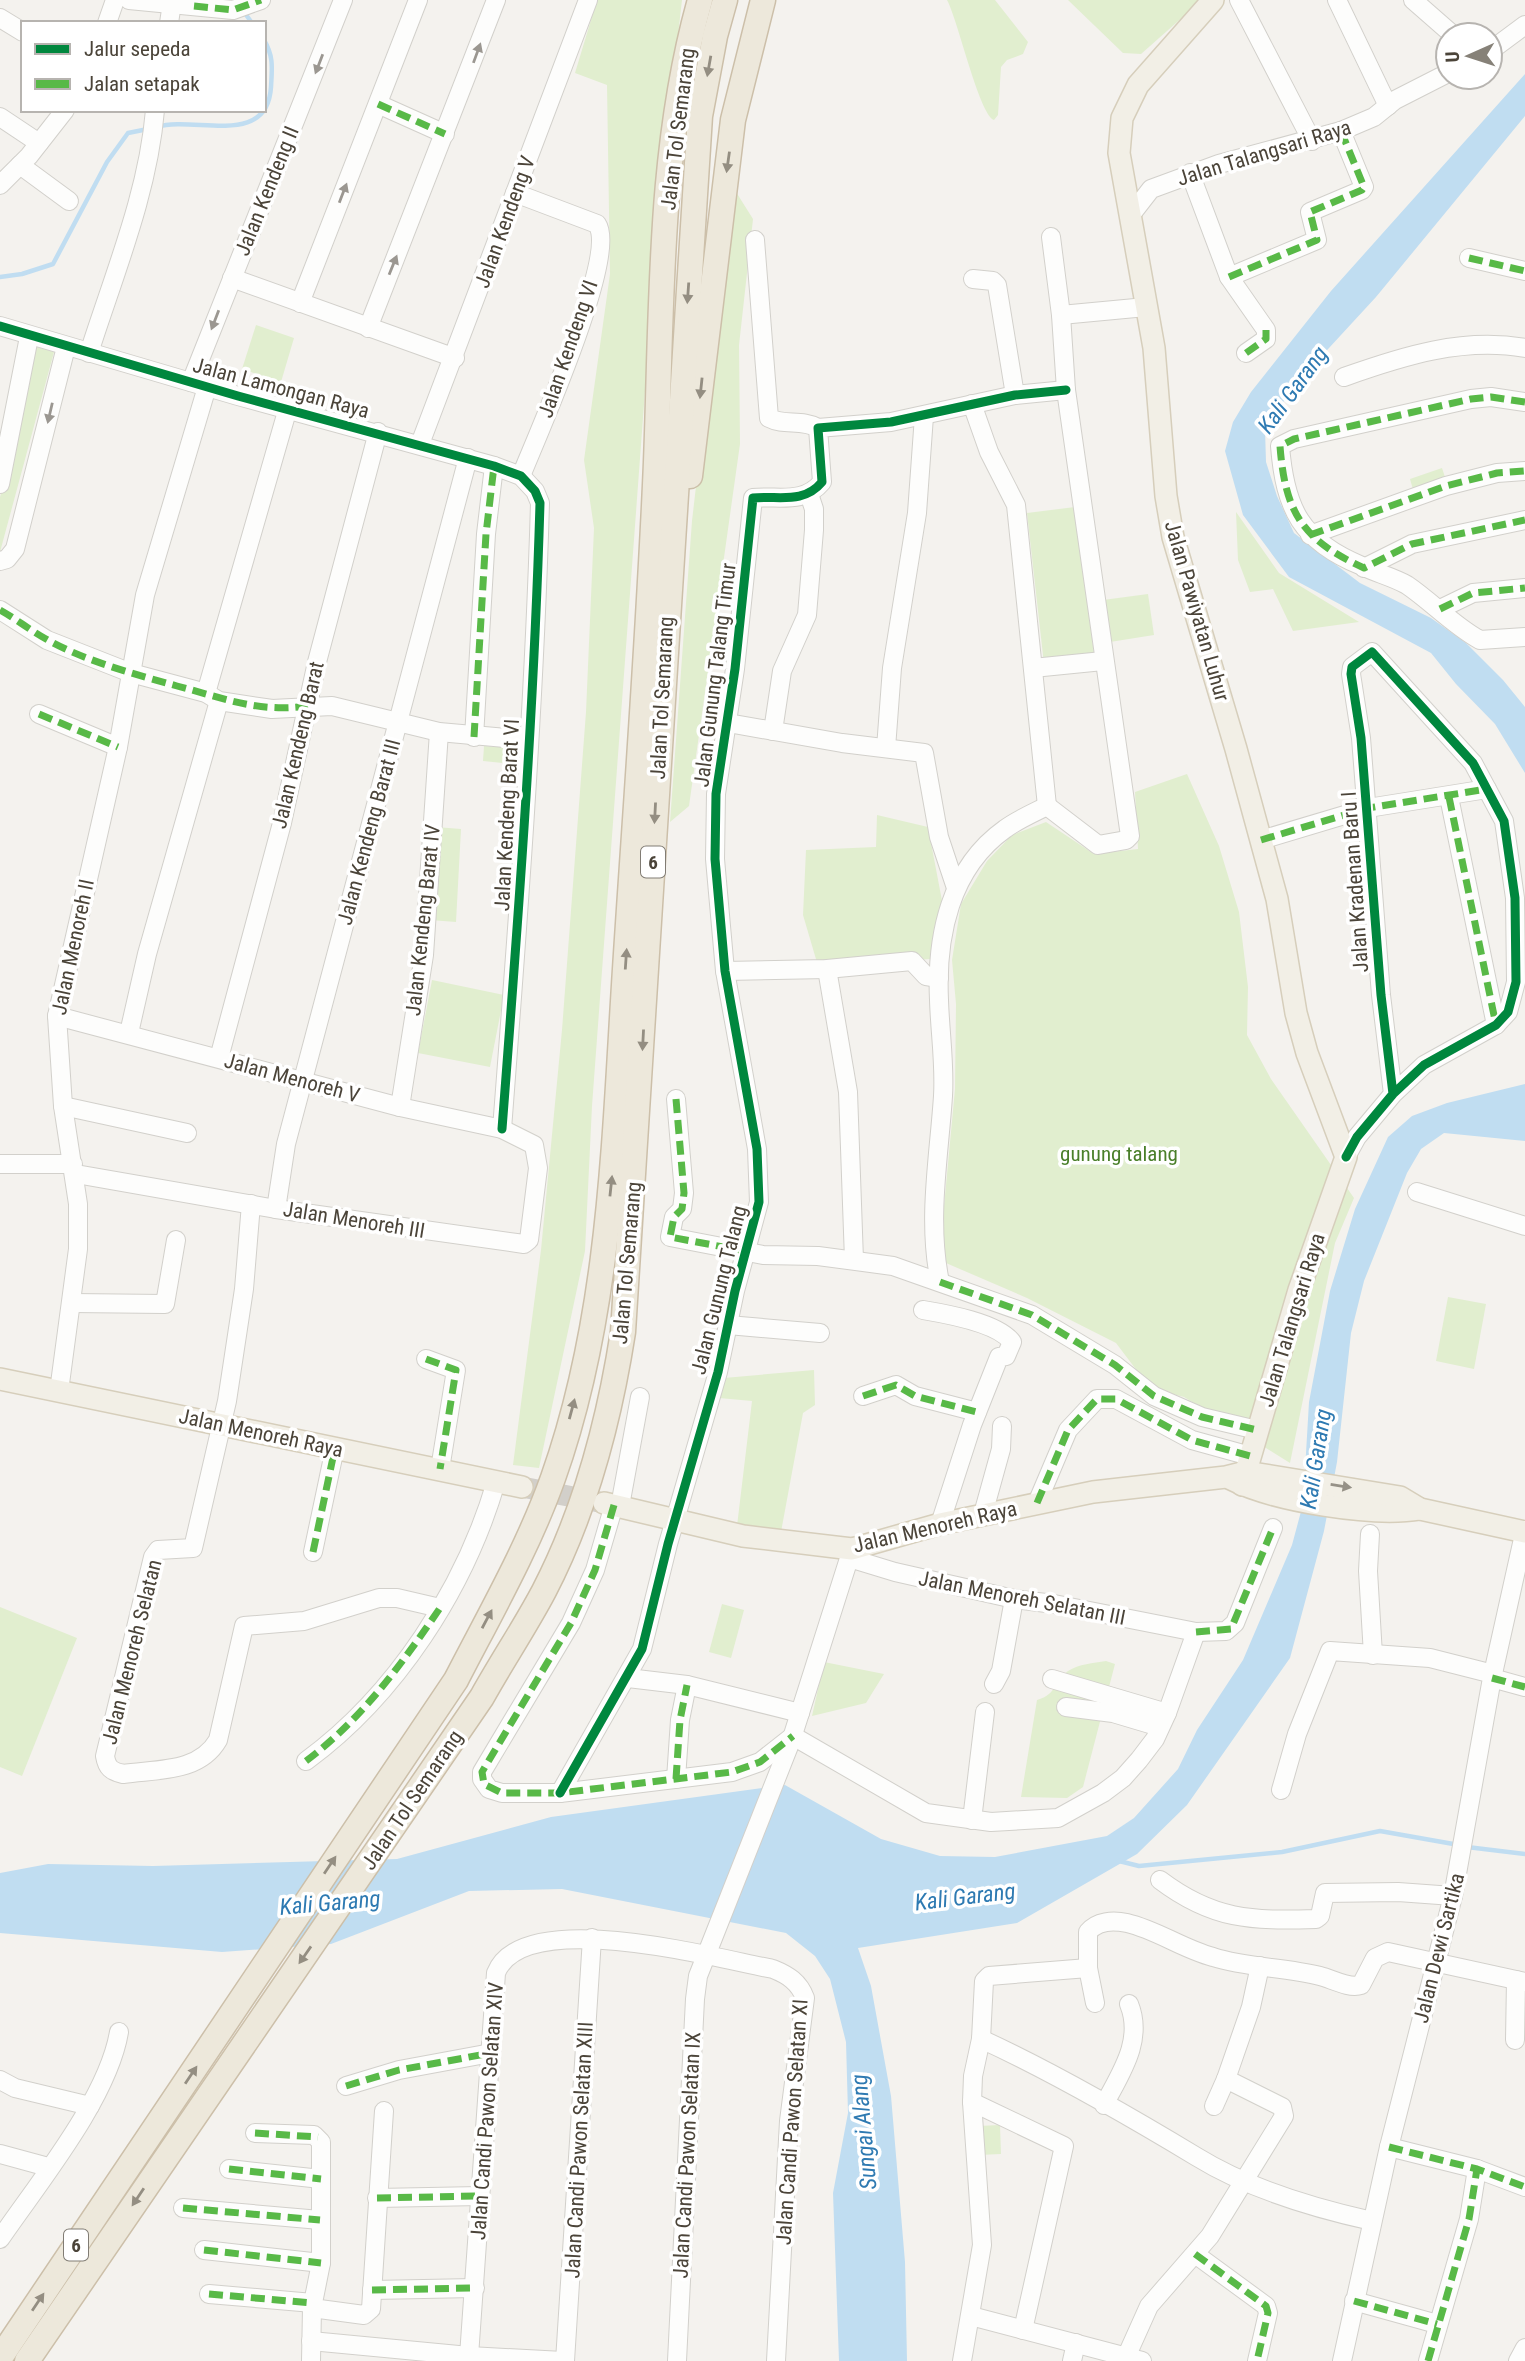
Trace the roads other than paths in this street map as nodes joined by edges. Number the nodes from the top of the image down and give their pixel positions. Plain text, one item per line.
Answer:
1 (115, 0) edge
2 (129, 0) edge
3 (343, 0) edge
4 (418, 0) edge
5 (496, 0) edge
6 (588, 0) edge
7 (700, 0) edge
8 (725, 0) edge
9 (763, 0) edge
10 (1213, 0) edge
11 (1239, 0) edge
12 (1337, 0) edge
13 (1413, 0) edge
14 (172, 4) junction
15 (247, 6) edge
16 (0, 18) edge
17 (108, 21) edge
18 (169, 21) edge
19 (1437, 21) edge
20 (1525, 25) edge
21 (21, 31) edge
22 (1504, 41) edge
23 (1434, 80) edge
24 (1392, 103) junction
25 (378, 104) junction
26 (63, 112) edge
27 (155, 113) edge
28 (0, 117) edge
29 (1341, 131) junction
30 (445, 134) junction
31 (1312, 141) junction
32 (39, 143) junction
33 (20, 165) junction
34 (1190, 173) junction
35 (1124, 183) junction
36 (0, 185) edge
37 (1151, 189) junction
38 (515, 194) junction
39 (69, 201) dead end
40 (1130, 216) junction
41 (1051, 237) dead end
42 (755, 240) dead end
43 (1469, 258) dead end
44 (1525, 271) edge
45 (1228, 277) junction
46 (232, 278) junction
47 (974, 279) dead end
48 (300, 303) junction
49 (1146, 307) junction
50 (1061, 314) junction
51 (0, 326) edge
52 (368, 328) junction
53 (29, 337) junction
54 (66, 346) junction
55 (1525, 348) edge
56 (89, 353) junction
57 (1246, 353) dead end
58 (455, 358) junction
59 (1344, 377) dead end
60 (199, 385) junction
61 (1066, 390) junction
62 (1016, 394) junction
63 (1525, 402) edge
64 (972, 404) junction
65 (288, 408) junction
66 (924, 416) junction
67 (818, 428) junction
68 (377, 432) junction
69 (420, 444) junction
70 (468, 457) junction
71 (38, 464) junction
72 (494, 466) junction
73 (3, 468) edge
74 (1525, 471) edge
75 (521, 476) junction
76 (809, 494) junction
77 (1525, 520) edge
78 (1310, 535) junction
79 (0, 561) edge
80 (1364, 568) junction
81 (1525, 588) edge
82 (1440, 609) junction
83 (0, 610) edge
84 (1525, 637) edge
85 (1103, 661) junction
86 (663, 666) junction
87 (1033, 668) junction
88 (131, 673) junction
89 (213, 697) junction
90 (308, 706) junction
91 (39, 714) dead end
92 (399, 723) junction
93 (728, 723) junction
94 (773, 731) junction
95 (439, 732) junction
96 (474, 737) junction
97 (528, 740) junction
98 (118, 747) junction
99 (886, 748) junction
100 (1487, 789) junction
101 (1449, 797) junction
102 (1047, 806) junction
103 (1368, 808) junction
104 (1261, 839) junction
105 (715, 859) joint
106 (956, 888) junction
107 (827, 969) junction
108 (725, 971) junction
109 (939, 978) junction
110 (57, 1016) junction
111 (1496, 1025) junction
112 (129, 1033) junction
113 (219, 1058) junction
114 (302, 1080) junction
115 (1393, 1094) junction
116 (676, 1099) dead end
117 (63, 1106) junction
118 (400, 1107) junction
119 (502, 1129) junction
120 (187, 1133) dead end
121 (528, 1140) joint
122 (1346, 1157) junction
123 (0, 1164) edge
124 (74, 1169) junction
125 (1417, 1192) dead end
126 (251, 1204) junction
127 (276, 1209) junction
128 (1525, 1226) edge
129 (176, 1240) dead end
130 (745, 1251) junction
131 (854, 1260) junction
132 (940, 1282) junction
133 (72, 1303) junction
134 (923, 1310) dead end
135 (729, 1325) junction
136 (820, 1333) dead end
137 (426, 1360) dead end
138 (0, 1379) edge
139 (59, 1391) junction
140 (863, 1396) dead end
141 (640, 1397) dead end
142 (977, 1412) junction
143 (222, 1425) junction
144 (1002, 1426) dead end
145 (1257, 1430) junction
146 (335, 1448) junction
147 (440, 1469) junction
148 (1248, 1476) junction
149 (496, 1482) junction
150 (522, 1487) tunnel mouth
151 (1037, 1503) junction
152 (613, 1505) junction
153 (983, 1514) junction
154 (677, 1519) junction
155 (940, 1524) junction
156 (1273, 1528) dead end
157 (1525, 1531) edge
158 (1370, 1534) dead end
159 (313, 1552) dead end
160 (851, 1553) junction
161 (1014, 1599) junction
162 (440, 1608) junction
163 (1196, 1632) junction
164 (1373, 1655) junction
165 (1493, 1676) junction
166 (628, 1678) junction
167 (1052, 1679) dead end
168 (994, 1684) dead end
169 (687, 1685) junction
170 (1525, 1687) edge
171 (1066, 1707) dead end
172 (985, 1712) dead end
173 (800, 1713) junction
174 (1164, 1720) junction
175 (793, 1736) junction
176 (306, 1761) dead end
177 (676, 1779) junction
178 (1280, 1790) dead end
179 (560, 1793) junction
180 (972, 1820) junction
181 (1160, 1880) dead end
182 (1453, 1896) junction
183 (592, 1938) junction
184 (705, 1954) junction
185 (1437, 1962) junction
186 (1259, 1966) junction
187 (1088, 1968) junction
188 (1520, 1981) edge
189 (1096, 2003) dead end
190 (1129, 2004) dead end
191 (119, 2032) dead end
192 (981, 2039) junction
193 (1515, 2040) dead end
194 (491, 2053) junction
195 (1226, 2079) junction
196 (0, 2080) edge
197 (346, 2086) dead end
198 (972, 2102) junction
199 (1104, 2105) junction
200 (90, 2106) junction
201 (1214, 2106) dead end
202 (384, 2111) dead end
203 (255, 2133) dead end
204 (1389, 2147) junction
205 (0, 2154) edge
206 (48, 2167) junction
207 (229, 2169) dead end
208 (1478, 2169) junction
209 (321, 2179) junction
210 (1244, 2179) junction
211 (1525, 2187) edge
212 (480, 2196) junction
213 (377, 2198) junction
214 (183, 2208) dead end
215 (320, 2220) junction
216 (1372, 2221) junction
217 (3, 2230) edge
218 (204, 2250) dead end
219 (1195, 2254) junction
220 (321, 2263) junction
221 (475, 2288) junction
222 (372, 2290) junction
223 (209, 2294) dead end
224 (1354, 2301) junction
225 (312, 2306) junction
226 (971, 2316) junction
227 (1437, 2324) junction
228 (1023, 2330) junction
229 (311, 2341) junction
230 (1525, 2348) edge
231 (1074, 2352) edge
232 (468, 2356) junction
233 (0, 2358) edge
234 (1135, 2358) edge
235 (27, 2361) edge
236 (311, 2361) edge
237 (564, 2361) edge
238 (677, 2361) edge
239 (776, 2361) edge
240 (962, 2361) edge
241 (1257, 2361) edge
242 (1342, 2361) edge
243 (1428, 2361) edge
244 (1518, 2361) edge

1 - 17 street
2 - 14 street
3 -> 46 street, Jalan Kendeng II
4 - 25 street
30 -> 5 street
6 - 38 street, Jalan Kendeng V
233 -> 7 highway, Jalan Tol Semarang / 6
8 -> 86 highway, Jalan Tol Semarang / 6
9 -> 86 highway
10 - 35 main road, Jalan Pawiyatan Luhur
11 - 31 street
12 - 24 street
13 - 19 street
14 - 15 street
14 - 18 street
16 - 21 street
20 - 22 street
23 - 24 street, Jalan Talangsari Raya
24 - 29 street, Jalan Talangsari Raya
25 - 30 street
48 -> 25 street
26 - 32 street
27 - 56 street
28 - 32 street
29 - 31 street, Jalan Talangsari Raya
29 - 45 street
52 -> 30 street
31 - 34 street, Jalan Talangsari Raya
32 - 33 street
33 - 36 street
33 - 39 street
34 - 37 street, Jalan Talangsari Raya
34 - 45 street
35 - 37 street, Jalan Talangsari Raya
35 - 40 main road, Jalan Pawiyatan Luhur
37 - 40 street, Jalan Talangsari Raya
38 - 58 street, Jalan Kendeng V
38 - 75 street, Jalan Kendeng VI
40 - 49 main road, Jalan Pawiyatan Luhur
41 - 50 street
42 - 67 street
43 - 44 street
45 - 57 street
46 - 48 street
46 -> 60 street, Jalan Kendeng II
47 - 62 street
48 - 52 street
49 - 50 street
49 - 104 main road, Jalan Pawiyatan Luhur
50 - 61 street
51 - 53 street, Jalan Lamongan Raya
52 - 58 street
53 - 54 street, Jalan Lamongan Raya
53 - 73 street
54 - 56 street, Jalan Lamongan Raya
54 -> 71 street
55 - 59 street
56 - 60 street, Jalan Lamongan Raya
58 - 69 street, Jalan Kendeng V
60 - 65 street, Jalan Lamongan Raya
60 - 88 street, Jalan Kendeng II
61 - 62 street
61 - 85 street
62 - 64 street
63 - 78 street
64 - 66 street
64 - 87 street
65 - 68 street, Jalan Lamongan Raya
65 - 89 street
66 - 67 street
66 - 99 street
67 - 76 street
68 - 69 street, Jalan Lamongan Raya
68 - 90 street, Jalan Kendeng Barat
69 - 70 street, Jalan Lamongan Raya
70 - 72 street, Jalan Lamongan Raya
70 - 92 street, Jalan Kendeng Barat III
71 - 73 street
71 - 79 street
72 - 75 street, Jalan Lamongan Raya
72 - 96 street
74 - 78 street
75 - 97 street, Jalan Kendeng Barat VI
76 - 93 street, Jalan Gunung Talang Timur
76 - 94 street
77 - 80 street
78 - 80 street
80 - 82 street
81 - 82 street
82 - 84 street
83 - 88 street
85 - 87 street
85 - 102 street
86 -> 235 highway, Jalan Tol Semarang / 6
87 - 102 street
88 - 89 street
88 - 98 street, Jalan Menoreh II
89 - 90 street
89 - 112 street
90 - 92 street
90 - 113 street, Jalan Kendeng Barat
91 - 98 street
92 - 95 street
92 - 114 street, Jalan Kendeng Barat III
93 - 94 street
93 - 105 street, Jalan Gunung Talang Timur
94 - 99 street
95 - 96 street
95 - 118 street, Jalan Kendeng Barat IV
96 - 97 street
97 - 119 street, Jalan Kendeng Barat VI
98 - 110 street, Jalan Menoreh II
99 - 106 street
100 - 101 street
100 - 103 street, Jalan Kradenan Baru I
100 - 111 street
101 - 103 street
101 - 111 street
102 - 106 street
103 - 104 street
103 - 115 street, Jalan Kradenan Baru I
104 - 122 main road, Jalan Pawiyatan Luhur
105 - 108 street, Jalan Gunung Talang
106 - 109 street
107 - 108 street
107 - 109 street
107 - 131 street
108 - 130 street, Jalan Gunung Talang
109 - 132 street
110 - 112 street, Jalan Menoreh V
110 - 117 street, Jalan Menoreh II
111 - 115 street
112 - 113 street, Jalan Menoreh V
113 - 114 street, Jalan Menoreh V
114 - 118 street, Jalan Menoreh V
114 - 127 street, Jalan Kendeng Barat III
115 - 122 street
116 - 130 street
117 - 120 street
117 - 124 street, Jalan Menoreh II
118 - 119 street, Jalan Menoreh V
119 - 121 street, Jalan Menoreh V
121 - 127 street, Jalan Menoreh III
122 - 145 main road, Jalan Talangsari Raya
123 - 124 street, Jalan Menoreh III
124 - 126 street, Jalan Menoreh III
124 - 133 street, Jalan Menoreh II
125 - 128 street
126 - 127 street, Jalan Menoreh III
126 - 143 street
129 - 133 street
130 - 131 street
130 - 135 street, Jalan Gunung Talang
131 - 132 street
132 - 145 street
133 - 139 street, Jalan Menoreh II
134 - 142 street
135 - 136 street
135 - 154 street, Jalan Gunung Talang
137 - 147 street
138 - 139 main road, Jalan Menoreh Raya
139 - 143 main road, Jalan Menoreh Raya
140 - 142 street
141 - 152 street
142 - 155 street
143 - 146 main road, Jalan Menoreh Raya
143 - 162 street, Jalan Menoreh Selatan
144 - 153 street
145 - 148 main road, Jalan Talangsari Raya
146 - 147 main road, Jalan Menoreh Raya
146 - 159 street
147 - 149 main road, Jalan Menoreh Raya
148 - 151 main road, Jalan Menoreh Raya
148 - 151 street
148 - 157 main road, Jalan Menoreh Raya
149 - 150 main road, Jalan Menoreh Raya
149 - 162 street
151 - 153 main road, Jalan Menoreh Raya
152 - 154 main road, Jalan Menoreh Raya
152 - 179 street
153 - 155 main road, Jalan Menoreh Raya
154 - 160 main road, Jalan Menoreh Raya
154 - 166 street, Jalan Gunung Talang
155 - 160 main road, Jalan Menoreh Raya
156 - 163 street, Jalan Menoreh Selatan III
157 - 165 street, Jalan Dewi Sartika
158 - 164 street
160 - 161 street, Jalan Menoreh Selatan III
160 - 173 street, Jalan Candi Pawon Selatan IX
161 - 163 street, Jalan Menoreh Selatan III
161 - 168 street
162 - 176 street
163 - 174 street
164 - 165 street
164 - 178 street
165 - 170 street
165 - 182 street, Jalan Dewi Sartika
166 - 169 street
166 - 179 street, Jalan Gunung Talang
167 - 174 street
169 - 173 street
169 - 177 street
171 - 174 street
172 - 180 street
173 - 175 street, Jalan Candi Pawon Selatan IX
174 - 180 street
175 - 177 street
175 - 180 street
175 - 184 street, Jalan Candi Pawon Selatan IX
177 - 179 street
181 - 182 street
182 - 185 street, Jalan Dewi Sartika
183 - 184 street, Jalan Candi Pawon Selatan XI
183 - 194 street, Jalan Candi Pawon Selatan XIV
183 - 237 street, Jalan Candi Pawon Selatan XIII
184 - 238 street, Jalan Candi Pawon Selatan IX
184 - 239 street, Jalan Candi Pawon Selatan XI
185 - 186 street
185 - 188 street
185 - 204 street, Jalan Dewi Sartika
186 - 187 street
186 - 195 street
187 - 189 street
187 - 192 street
188 - 193 street
190 - 199 street
191 - 200 street
192 - 198 street
192 - 199 street
194 - 197 street
194 - 212 street, Jalan Candi Pawon Selatan XIV
195 - 201 street
195 - 210 street
196 - 200 street
198 - 226 street
198 - 228 street
199 - 210 street
200 - 206 street
202 - 213 street
203 - 209 street
204 - 208 street
204 - 216 street, Jalan Dewi Sartika
205 - 206 street
206 - 217 street
207 - 209 street
208 - 211 street
208 - 227 street
209 - 215 street
210 - 216 street
210 - 219 street
212 - 213 street
212 - 221 street, Jalan Candi Pawon Selatan XIV
213 - 222 street
214 - 215 street
215 - 220 street
216 - 224 street, Jalan Dewi Sartika
218 - 220 street
219 - 234 street
219 - 241 street
220 - 225 street
221 - 222 street
221 - 232 street, Jalan Candi Pawon Selatan XIV
222 - 225 street
223 - 225 street
224 - 227 street
224 - 242 street, Jalan Dewi Sartika
225 - 229 street
226 - 228 street
226 - 240 street
227 - 243 street
228 - 231 street
229 - 232 street
229 - 236 street
230 - 244 street
231 - 234 street
232 - 237 street

